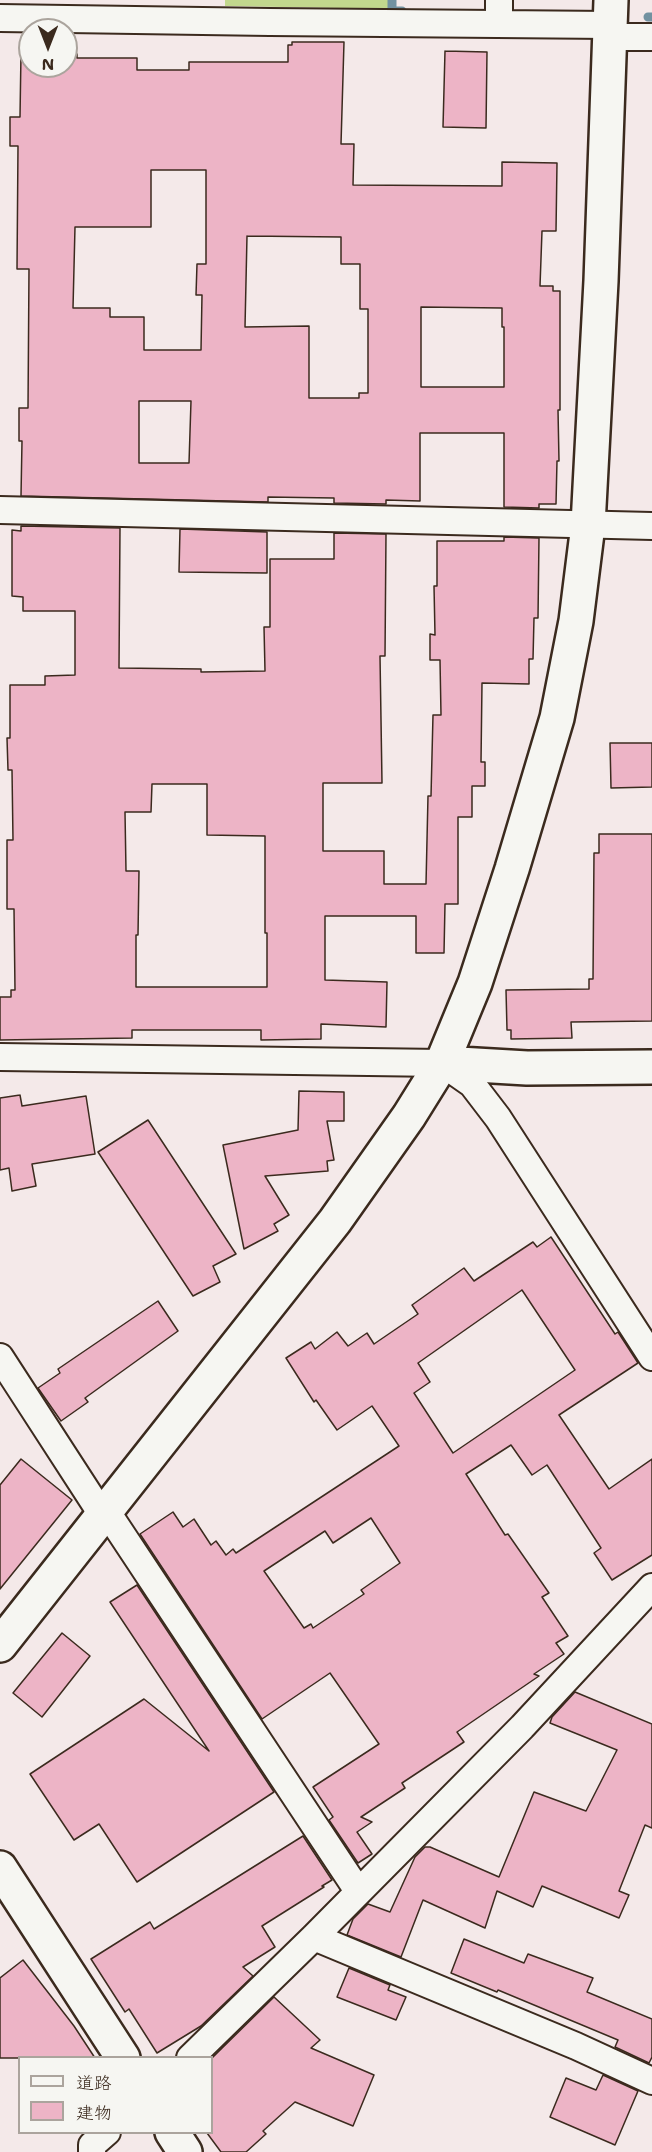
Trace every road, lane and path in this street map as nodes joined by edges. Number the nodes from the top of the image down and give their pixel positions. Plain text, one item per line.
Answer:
1 (499, 12) edge
2 (0, 18) edge
3 (610, 20) edge
4 (652, 37) edge
5 (0, 510) edge
6 (588, 525) junction
7 (652, 526) edge
8 (0, 1057) edge
9 (442, 1063) junction
10 (652, 1067) edge
11 (0, 1357) edge
12 (652, 1357) edge
13 (105, 1514) junction
14 (652, 1587) edge
15 (0, 1645) edge
16 (0, 1868) edge
17 (358, 1891) junction
18 (314, 1937) junction
19 (122, 2056) edge
20 (192, 2056) edge
21 (652, 2081) edge
22 (106, 2134) edge
23 (173, 2134) edge
24 (92, 2152) edge
25 (185, 2152) edge

1 - 2 street
1 - 3 street
3 - 4 street
3 - 6 street
5 - 6 street
6 - 7 street
6 - 9 street
8 - 9 street
9 - 10 street
9 - 12 street
9 - 13 street
11 - 13 street
13 - 15 street
13 - 17 street
14 - 17 street
16 - 19 street
17 - 18 street
18 - 20 street
18 - 21 street
22 - 24 street
23 - 25 street

